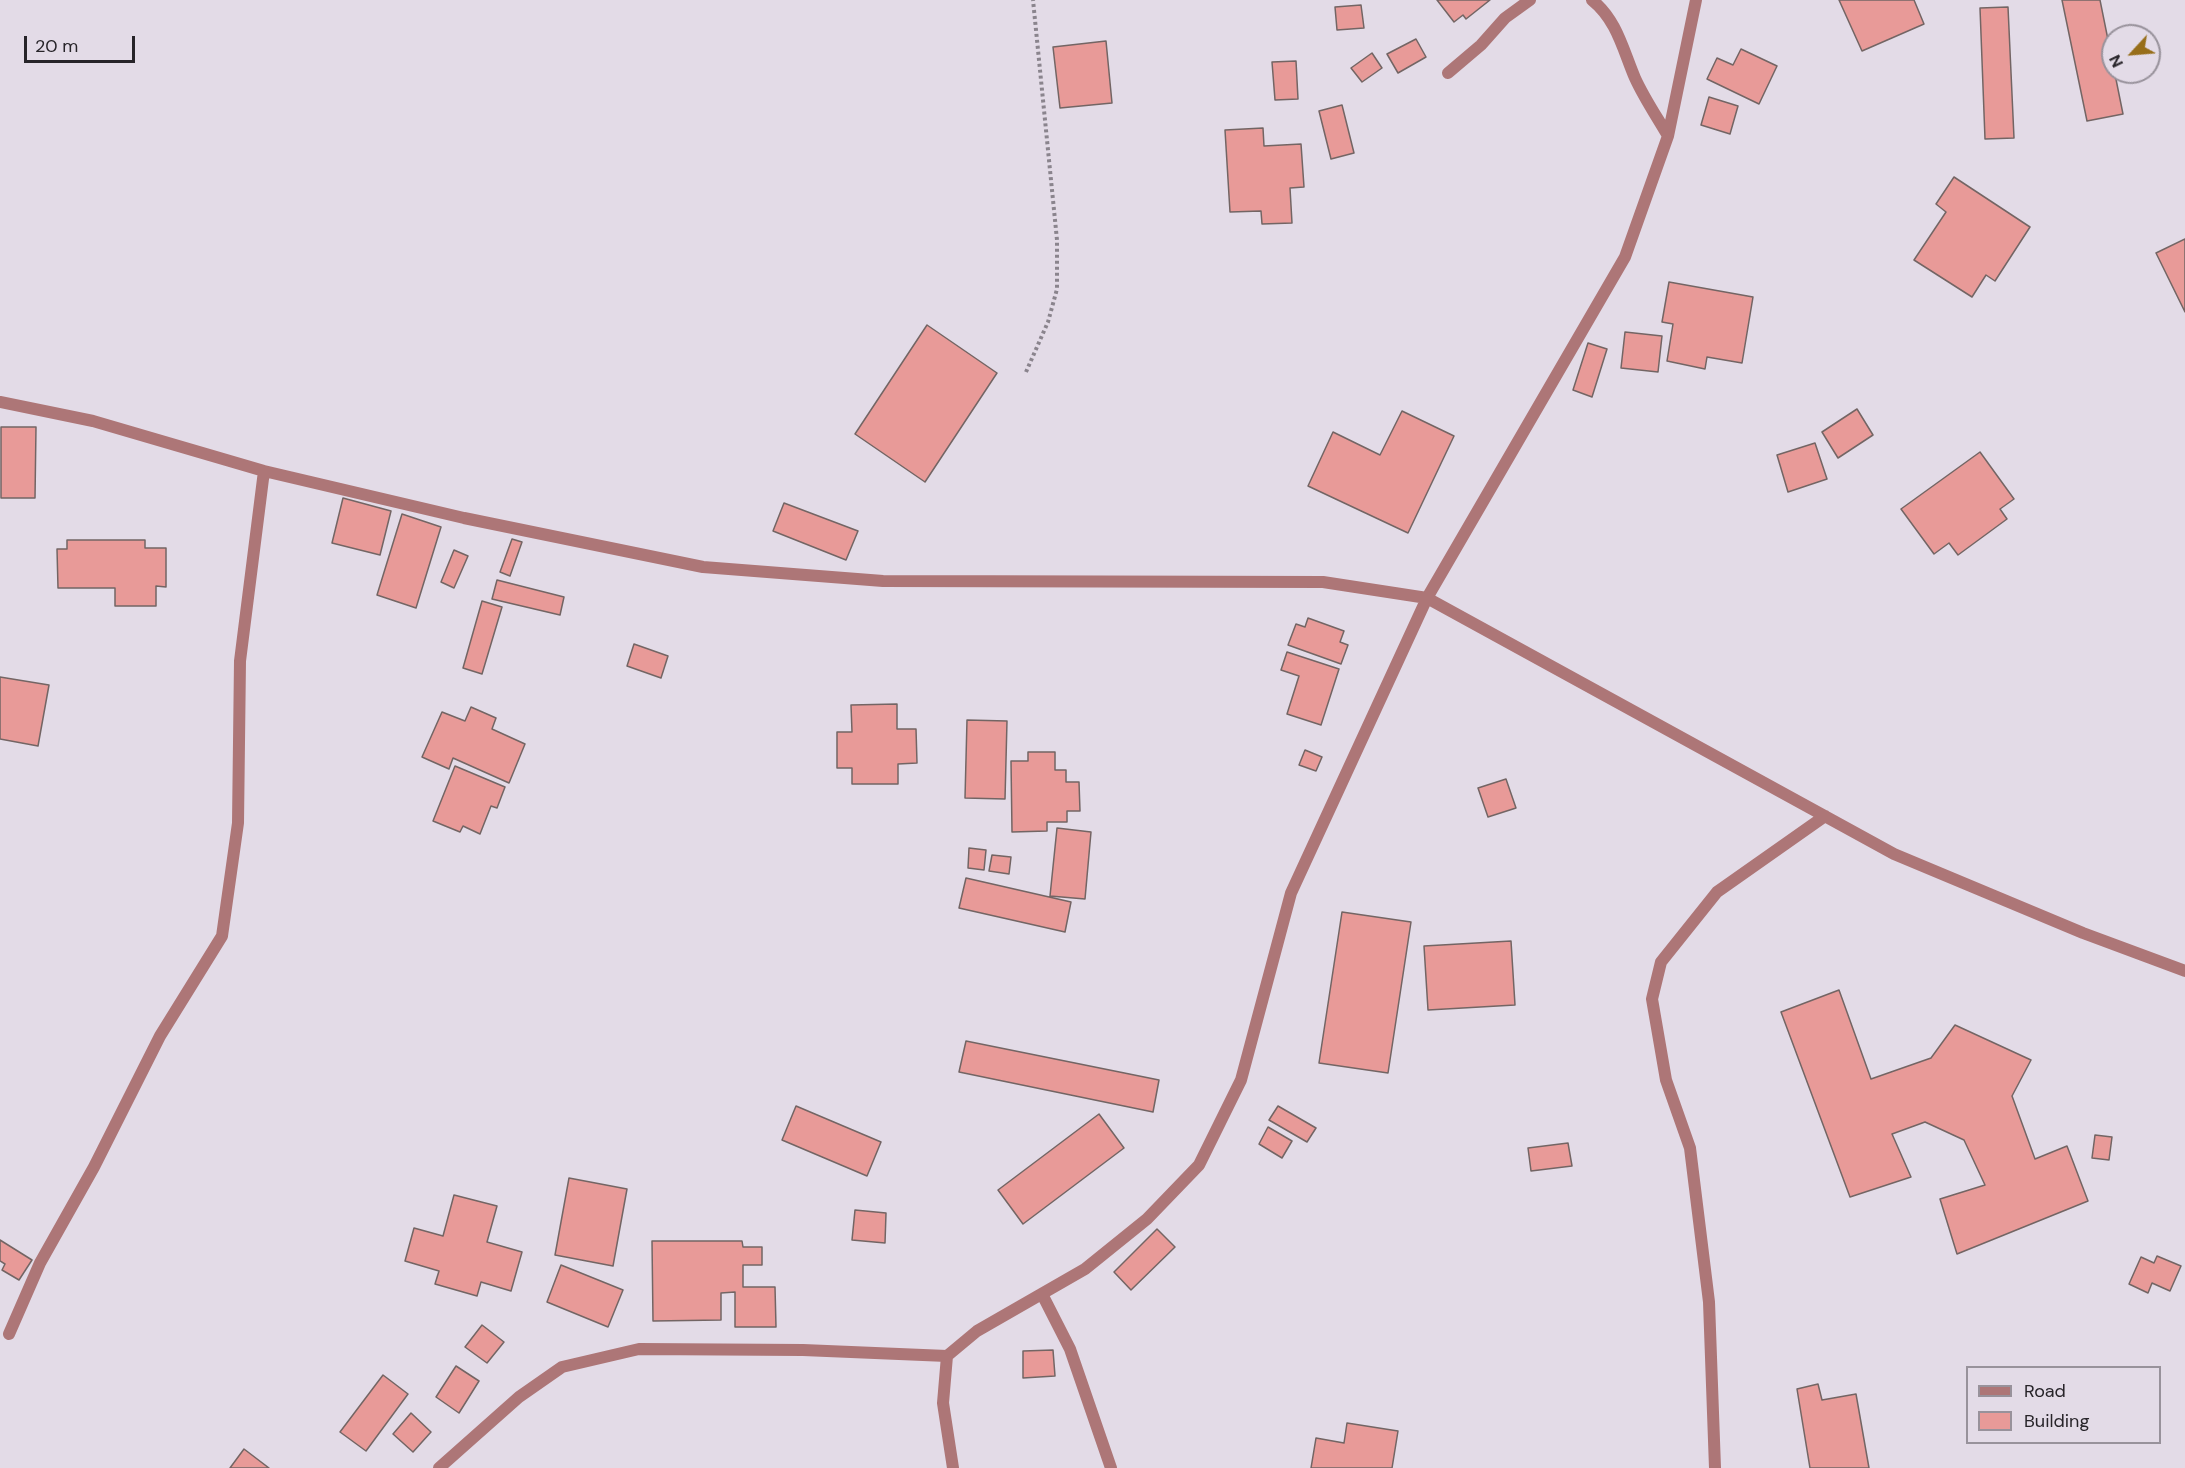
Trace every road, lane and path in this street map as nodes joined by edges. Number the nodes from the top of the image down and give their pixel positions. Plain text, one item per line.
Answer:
1 (1034, 0) edge
2 (1530, 0) edge
3 (1592, 0) edge
4 (1696, 0) edge
5 (1448, 73) dead end
6 (1668, 136) junction
7 (1026, 372) dead end
8 (0, 402) edge
9 (264, 471) junction
10 (1428, 598) junction
11 (1825, 816) junction
12 (2185, 971) edge
13 (1042, 1294) junction
14 (9, 1334) dead end
15 (947, 1356) junction
16 (439, 1468) edge
17 (953, 1468) edge
18 (1111, 1468) edge
19 (1715, 1468) edge

1 - 7 path
2 - 5 street
3 - 6 street
4 - 6 street
6 - 10 street
8 - 9 street
9 - 10 street
9 - 14 street
10 - 11 street
10 - 13 street
11 - 12 street
11 - 19 street
13 - 15 street
13 - 18 street
15 - 16 street
15 - 17 street

